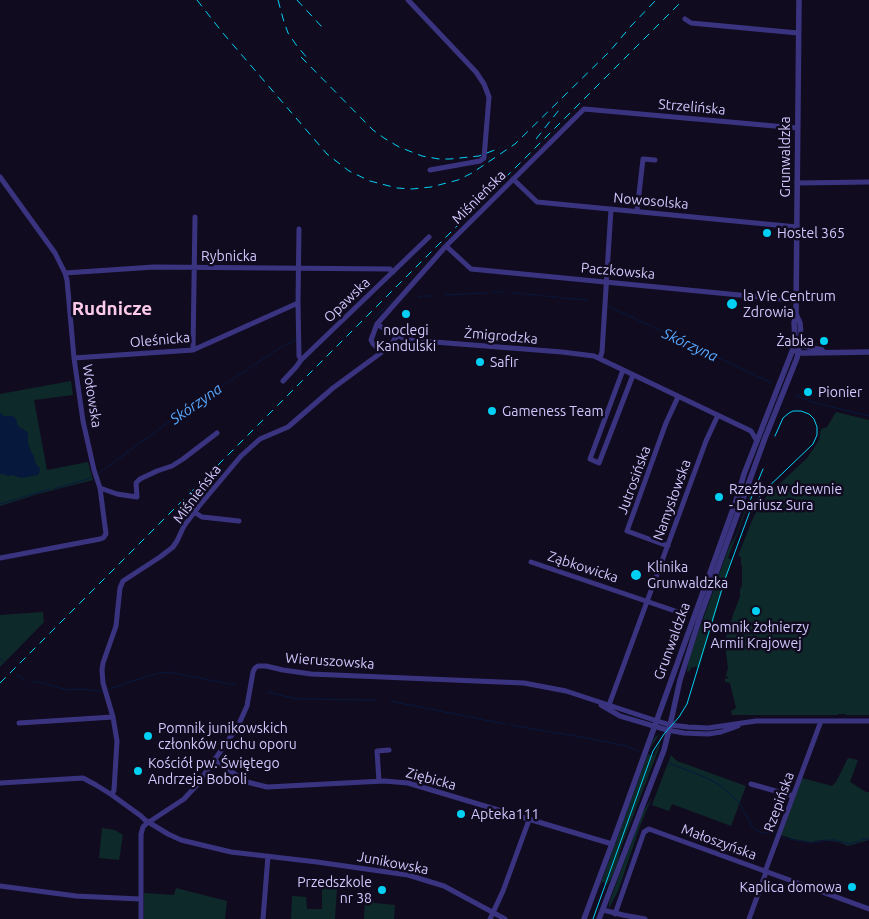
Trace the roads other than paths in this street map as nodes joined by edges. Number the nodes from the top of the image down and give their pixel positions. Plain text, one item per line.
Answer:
1 (408, 0) edge
2 (799, 0) edge
3 (685, 19) dead end
4 (798, 33) junction
5 (584, 109) joint
6 (797, 128) junction
7 (655, 160) dead end
8 (430, 170) dead end
9 (0, 177) edge
10 (513, 179) junction
11 (869, 182) edge
12 (797, 183) junction
13 (611, 209) junction
14 (637, 211) junction
15 (195, 217) dead end
16 (797, 227) junction
17 (299, 229) dead end
18 (429, 238) dead end
19 (446, 246) junction
20 (194, 267) junction
21 (299, 268) junction
22 (393, 272) junction
23 (66, 273) junction
24 (607, 282) junction
25 (831, 299) dead end
26 (796, 300) junction
27 (298, 302) junction
28 (796, 314) junction
29 (376, 324) junction
30 (397, 336) junction
31 (800, 345) junction
32 (793, 349) junction
33 (193, 350) junction
34 (382, 352) junction
35 (828, 352) junction
36 (869, 352) edge
37 (799, 353) junction
38 (74, 358) junction
39 (600, 358) junction
40 (301, 360) junction
41 (623, 370) junction
42 (633, 374) junction
43 (283, 381) dead end
44 (678, 397) junction
45 (718, 416) junction
46 (763, 426) junction
47 (751, 431) junction
48 (217, 433) dead end
49 (757, 441) junction
50 (100, 488) junction
51 (194, 512) junction
52 (239, 522) dead end
53 (668, 546) junction
54 (0, 558) edge
55 (531, 562) dead end
56 (647, 600) junction
57 (684, 614) dead end
58 (596, 702) junction
59 (609, 705) junction
60 (113, 717) junction
61 (822, 721) junction
62 (869, 721) edge
63 (19, 723) dead end
64 (656, 724) junction
65 (670, 728) junction
66 (389, 750) dead end
67 (214, 760) junction
68 (379, 781) junction
69 (0, 784) edge
70 (750, 784) dead end
71 (112, 794) junction
72 (794, 796) junction
73 (529, 820) junction
74 (148, 822) junction
75 (612, 844) junction
76 (268, 856) junction
77 (766, 871) junction
78 (0, 886) edge
79 (140, 902) junction
80 (869, 908) edge
81 (603, 910) junction
82 (494, 913) junction
83 (615, 914) junction
84 (140, 919) edge
85 (263, 919) edge
86 (490, 919) edge
87 (505, 919) edge
88 (584, 919) edge
89 (599, 919) edge
90 (645, 919) edge
91 (749, 919) edge

1 - 8 street
2 - 4 street, Grunwaldzka
3 - 4 street
4 - 6 street, Grunwaldzka
5 - 6 street, Strzelińska
5 - 10 street, Miśnieńska
6 - 12 street, Grunwaldzka
7 - 14 street
9 - 23 street, Wołowska
10 - 13 street, Nowosolska
10 - 19 street, Miśnieńska
11 - 12 street
12 - 16 street, Grunwaldzka
13 - 14 street, Nowosolska
13 - 24 street
14 - 16 street, Nowosolska
15 - 20 street
16 - 26 street, Grunwaldzka
17 - 21 street
18 - 22 street, Opawska
19 - 24 street, Paczkowska
19 - 29 street, Miśnieńska
20 - 21 street, Rybnicka
20 - 23 street, Rybnicka
20 - 33 street
21 - 22 street, Rybnicka
21 - 27 street
22 - 40 street, Opawska
23 - 38 street, Wołowska
24 - 26 street, Paczkowska
24 - 39 street
25 - 26 street, Paczkowska
26 - 28 street, Grunwaldzka
27 - 33 street, Oleśnicka
27 - 40 street
28 - 31 street, Grunwaldzka
28 - 32 street, Grunwaldzka
29 - 30 street, Żmigrodzka
29 - 34 street
30 - 34 street, Miśnieńska
30 - 39 street, Żmigrodzka
31 - 32 street
31 - 35 street
31 - 37 street, Grunwaldzka
32 - 37 street
32 - 46 street, Grunwaldzka
33 - 38 street, Oleśnicka
34 - 51 street, Miśnieńska
35 - 36 street
35 - 37 street
37 - 65 street, Grunwaldzka
38 - 50 street, Wołowska
39 - 41 street, Żmigrodzka
40 - 43 street, Opawska
41 - 42 street, Żmigrodzka
41 - 42 street
42 - 44 street, Żmigrodzka
44 - 45 street, Żmigrodzka
44 - 53 street, Jutrosińska
45 - 47 street, Żmigrodzka
45 - 53 street, Namysłowska
46 - 47 street
46 - 49 street, Grunwaldzka
47 - 49 street
48 - 50 street
49 - 64 street, Grunwaldzka
50 - 54 street, Wołowska
51 - 52 street
51 - 60 street, Miśnieńska
53 - 56 street, Namysłowska
55 - 56 street, Ząbkowicka
56 - 57 street, Ząbkowicka
56 - 59 street, Namysłowska
58 - 59 street, Wieruszowska
58 - 64 street, Wieruszowska
58 - 67 street, Wieruszowska
59 - 64 street, Wieruszowska
60 - 63 street
60 - 71 street, Miśnieńska
61 - 62 street
61 - 65 street
61 - 72 street, Rzepińska
64 - 65 street
64 - 75 street, Grunwaldzka
65 - 81 street, Grunwaldzka
66 - 68 street
67 - 68 street, Ziębicka
67 - 74 street, Wieruszowska
68 - 73 street, Ziębicka
69 - 71 street
70 - 72 street
71 - 74 street
72 - 77 street, Rzepińska
73 - 75 street, Ziębicka
73 - 82 street
74 - 76 street, Junikowska
74 - 79 street
75 - 88 street, Grunwaldzka
76 - 82 street, Junikowska
76 - 85 street
77 - 80 street, Małoszyńska
77 - 83 street, Małoszyńska
77 - 91 street, Rzepińska
78 - 79 street
79 - 84 street
81 - 83 street
81 - 89 street, Grunwaldzka
82 - 86 street
82 - 87 street, Junikowska
83 - 90 street

